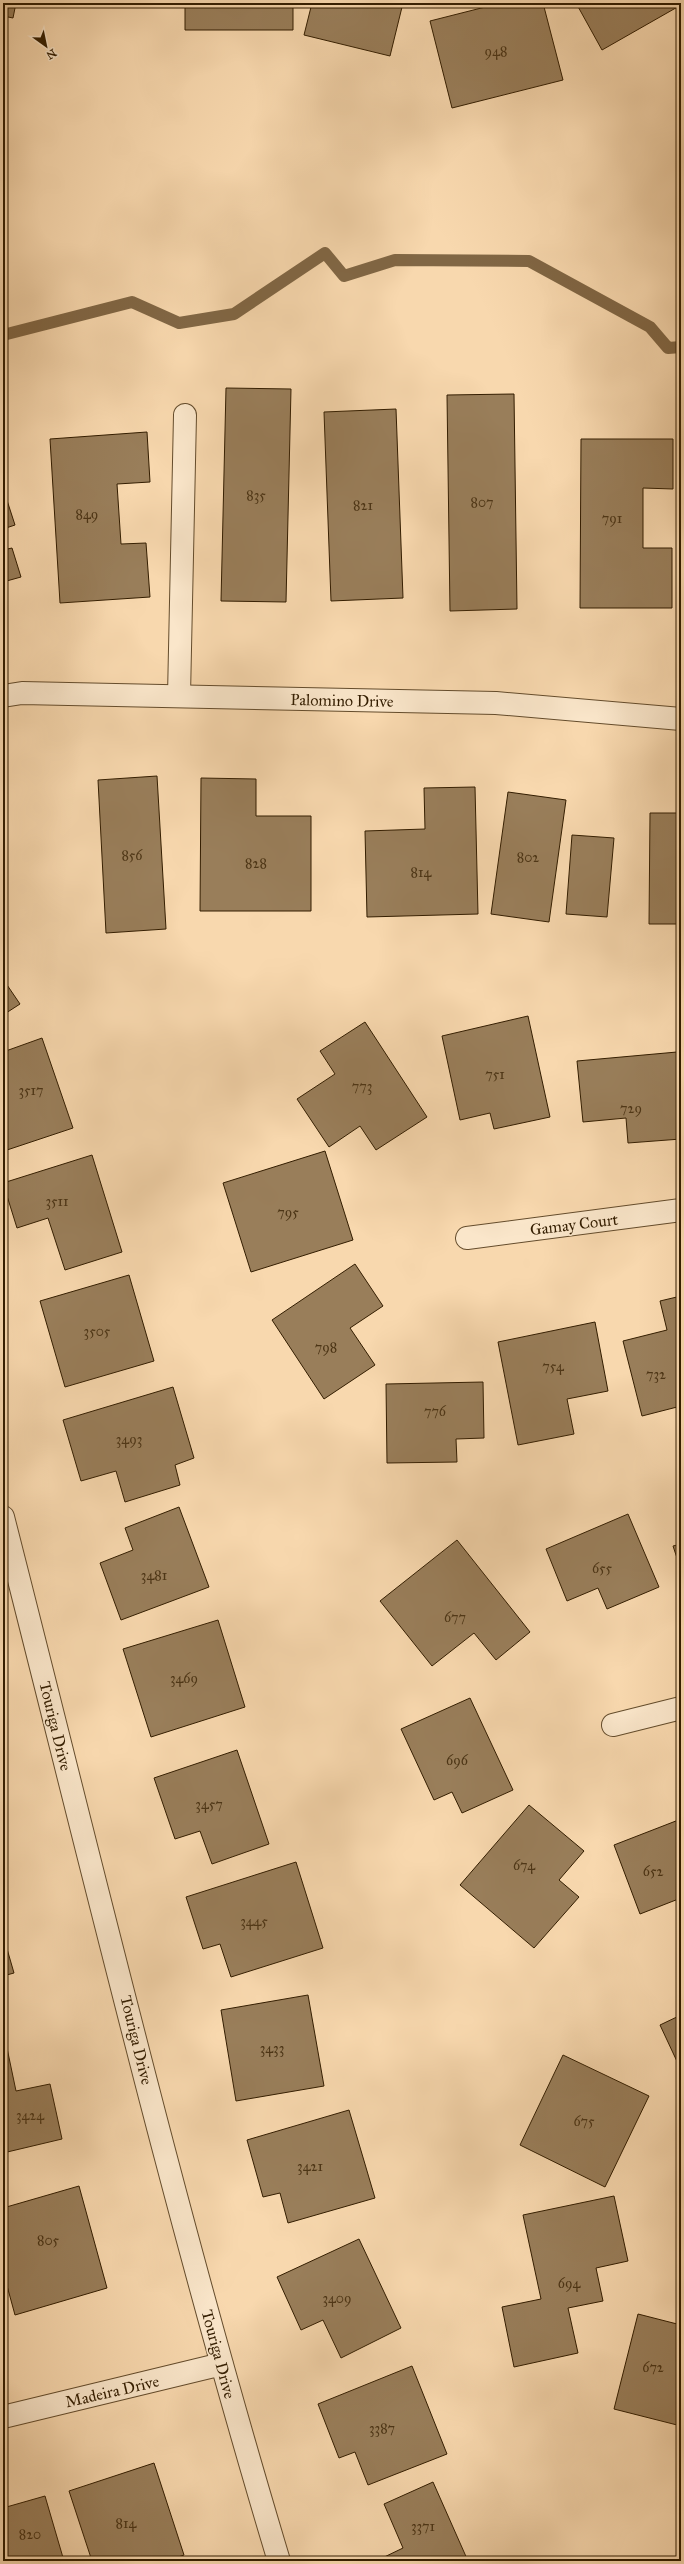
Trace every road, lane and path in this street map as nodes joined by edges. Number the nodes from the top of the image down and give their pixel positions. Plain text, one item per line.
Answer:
1 (185, 414) dead end
2 (3, 696) edge
3 (179, 696) junction
4 (681, 719) edge
5 (681, 1210) edge
6 (467, 1238) dead end
7 (3, 1517) edge
8 (681, 1708) edge
9 (613, 1725) dead end
10 (222, 2364) junction
11 (3, 2417) edge
12 (279, 2561) edge

1 - 3 street
2 - 3 street, Palomino Drive
3 - 4 street, Palomino Drive
5 - 6 street, Gamay Court
7 - 10 street, Touriga Drive
8 - 9 street
10 - 11 street, Madeira Drive
10 - 12 street, Touriga Drive

